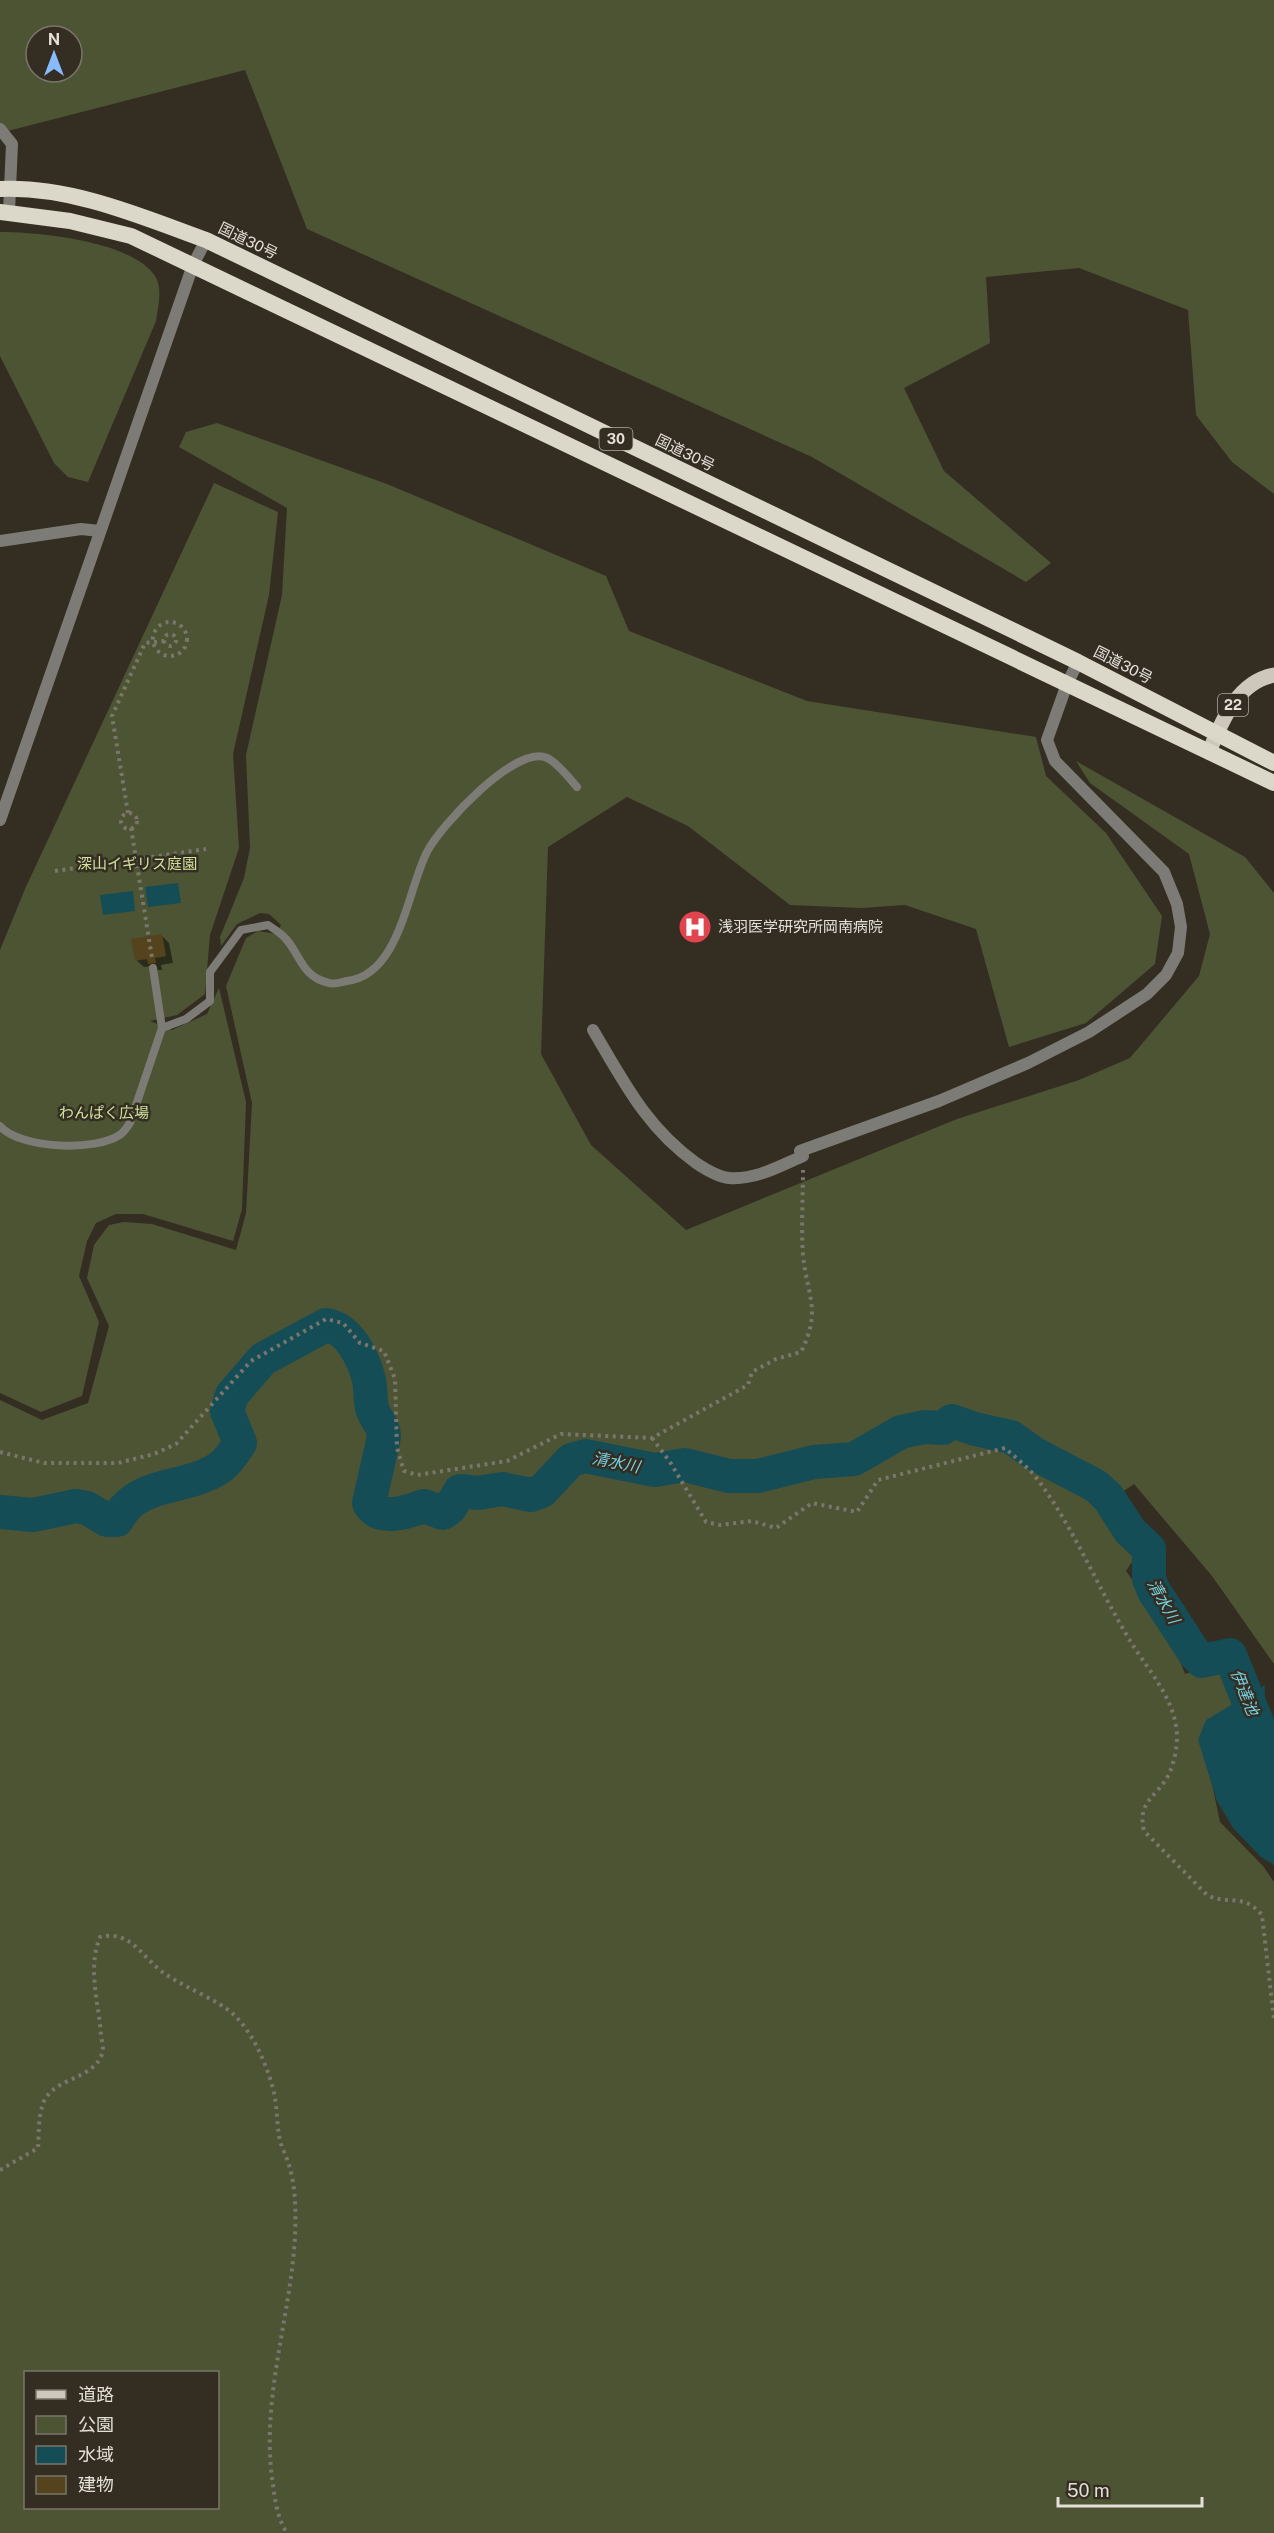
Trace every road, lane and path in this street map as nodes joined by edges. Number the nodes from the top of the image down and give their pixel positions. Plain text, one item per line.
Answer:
1 (0, 129) edge
2 (6, 189) edge
3 (5, 212) edge
4 (206, 240) junction
5 (193, 265) junction
6 (100, 531) junction
7 (0, 541) edge
8 (164, 641) dead end
9 (153, 642) junction
10 (1078, 662) junction
11 (1274, 675) edge
12 (1067, 684) junction
13 (1217, 734) junction
14 (1209, 752) junction
15 (1274, 763) edge
16 (1274, 783) edge
17 (577, 787) dead end
18 (128, 813) junction
19 (0, 820) edge
20 (131, 828) junction
21 (206, 849) dead end
22 (135, 859) junction
23 (56, 871) dead end
24 (153, 968) joint
25 (162, 1028) junction
26 (593, 1030) dead end
27 (0, 1126) edge
28 (803, 1156) junction
29 (652, 1438) junction
30 (0, 1452) edge
31 (1274, 2020) edge
32 (0, 2170) edge
33 (287, 2533) edge

1 - 2 street
2 - 3 street
2 - 4 highway, 国道30号 / 30
3 - 5 highway, 30
4 - 5 street
4 - 10 highway, 国道30号 / 30
5 - 6 street
5 - 12 highway, 30
6 - 7 street
6 - 19 street
8 - 9 path
9 - 9 path
9 - 18 path
10 - 12 street
10 - 13 highway, 国道30号 / 30
11 - 13 main road, 22
12 - 14 highway, 30
12 - 28 street
13 - 14 main road, 22
13 - 15 highway, 国道30号 / 30
14 - 16 highway, 30
17 - 25 lane
18 - 20 path
18 - 20 path
20 - 22 path
21 - 22 path
22 - 23 path
22 - 24 path
24 - 25 lane
25 - 27 lane
26 - 28 street
28 - 29 path
29 - 30 path
29 - 31 path
32 - 33 path

